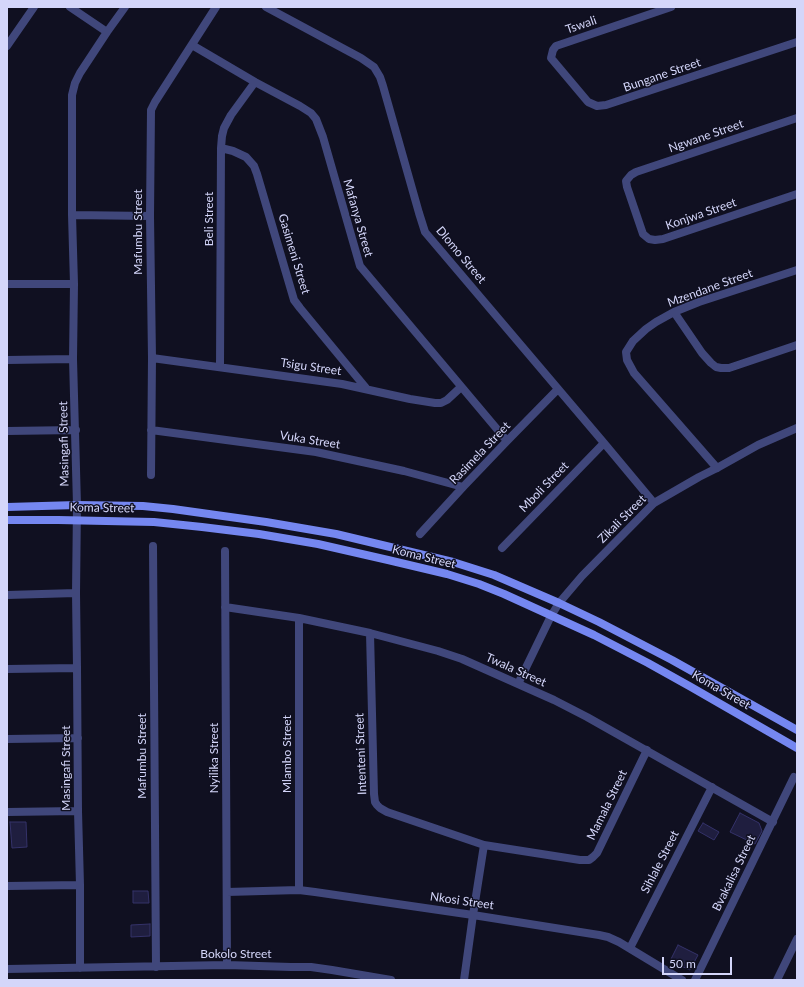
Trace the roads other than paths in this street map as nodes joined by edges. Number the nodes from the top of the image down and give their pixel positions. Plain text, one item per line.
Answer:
1 (34, 7) edge
2 (70, 7) edge
3 (125, 7) edge
4 (216, 7) edge
5 (266, 7) edge
6 (671, 7) edge
7 (107, 32) junction
8 (797, 42) edge
9 (192, 45) junction
10 (7, 46) edge
11 (551, 58) joint
12 (255, 82) junction
13 (797, 118) edge
14 (221, 148) junction
15 (626, 181) joint
16 (797, 194) edge
17 (72, 215) junction
18 (150, 216) junction
19 (797, 270) edge
20 (7, 284) edge
21 (74, 284) junction
22 (674, 312) junction
23 (797, 345) edge
24 (152, 358) junction
25 (73, 359) junction
26 (7, 360) edge
27 (220, 366) junction
28 (461, 387) junction
29 (366, 388) junction
30 (558, 389) junction
31 (797, 428) edge
32 (76, 430) junction
33 (151, 430) junction
34 (7, 431) edge
35 (507, 441) junction
36 (604, 443) junction
37 (717, 468) junction
38 (151, 475) dead end
39 (463, 487) junction
40 (654, 503) junction
41 (77, 505) junction
42 (7, 506) edge
43 (7, 520) edge
44 (77, 520) junction
45 (420, 534) dead end
46 (153, 546) dead end
47 (502, 548) dead end
48 (225, 551) dead end
49 (76, 593) junction
50 (7, 595) edge
51 (558, 603) junction
52 (225, 607) junction
53 (551, 616) junction
54 (299, 618) junction
55 (370, 633) junction
56 (78, 668) junction
57 (7, 669) edge
58 (518, 684) junction
59 (797, 730) edge
60 (78, 738) junction
61 (7, 740) edge
62 (797, 748) edge
63 (647, 750) junction
64 (794, 777) dead end
65 (712, 787) junction
66 (78, 811) junction
67 (7, 812) edge
68 (773, 822) junction
69 (484, 846) junction
70 (80, 885) junction
71 (7, 886) edge
72 (299, 890) junction
73 (227, 892) junction
74 (473, 915) junction
75 (797, 939) edge
76 (630, 948) junction
77 (227, 965) junction
78 (156, 967) junction
79 (80, 968) junction
80 (7, 969) edge
81 (391, 980) edge
82 (464, 980) edge
83 (682, 980) edge
84 (695, 980) edge
85 (777, 980) edge

1 - 10 street
2 - 7 street
3 - 7 street, Masingafi Street
4 - 9 street, Mafumbu Street
5 - 30 street, Dlomo Street
6 - 11 street, Tswali
7 - 17 street, Masingafi Street
8 - 11 street, Bungane Street
9 - 12 street, Mafanya Street
9 - 18 street, Mafumbu Street
12 - 14 street, Beli Street
12 - 28 street, Mafanya Street
13 - 15 street, Ngwane Street
14 - 27 street, Beli Street
14 - 29 street, Gasimeni Street
15 - 16 street, Konjwa Street
17 - 18 street
17 - 21 street, Masingafi Street
18 - 24 street, Mafumbu Street
19 - 22 street, Mzendane Street
20 - 21 street
21 - 25 street, Masingafi Street
22 - 23 street
22 - 37 street, Mzendane Street
24 - 27 street, Tsigu Street
24 - 33 street, Mafumbu Street
25 - 26 street
25 - 32 street, Masingafi Street
27 - 29 street, Tsigu Street
28 - 29 street, Tsigu Street
28 - 35 street, Mafanya Street
30 - 35 street, Rasimela Street
30 - 36 street, Dlomo Street
31 - 37 street, Zikali Street
32 - 34 street
32 - 41 street, Masingafi Street
33 - 38 street, Mafumbu Street
33 - 39 street, Vuka Street
35 - 39 street, Rasimela Street
36 - 40 street, Dlomo Street
36 - 47 street, Mboli Street
37 - 40 street, Zikali Street
39 - 45 street, Rasimela Street
40 - 51 street, Zikali Street
41 - 42 main road, Koma Street
41 - 44 street, Masingafi Street
41 - 51 main road, Koma Street
43 - 44 main road, Koma Street
44 - 49 street, Masingafi Street
44 - 53 main road, Koma Street
46 - 78 street, Mafumbu Street
48 - 52 street, Nyilika Street
49 - 50 street
49 - 56 street, Masingafi Street
51 - 53 street, Zikali Street
51 - 59 main road, Koma Street
52 - 54 street, Twala Street
52 - 73 street, Nyilika Street
53 - 58 street, Zikali Street
53 - 62 main road, Koma Street
54 - 55 street, Twala Street
54 - 72 street, Mlambo Street
55 - 58 street, Twala Street
55 - 69 street, Intenteni Street
56 - 57 street
56 - 60 street, Masingafi Street
58 - 63 street, Twala Street
60 - 61 street
60 - 66 street, Masingafi Street
63 - 65 street, Twala Street
63 - 69 street, Mamala Street
64 - 68 street, Bvakalisa Street
65 - 68 street, Twala Street
65 - 76 street, Sihlale Street
66 - 67 street
66 - 70 street, Masingafi Street
68 - 84 street, Bvakalisa Street
69 - 74 street
70 - 71 street
70 - 79 street, Masingafi Street
72 - 73 street, Nkosi Street
72 - 74 street, Nkosi Street
73 - 77 street, Nyilika Street
74 - 76 street, Nkosi Street
74 - 82 street
75 - 85 street
76 - 83 street, Nkosi Street
77 - 78 street, Bokolo Street
77 - 81 street, Bokolo Street
78 - 79 street, Bokolo Street
79 - 80 street, Bokolo Street

